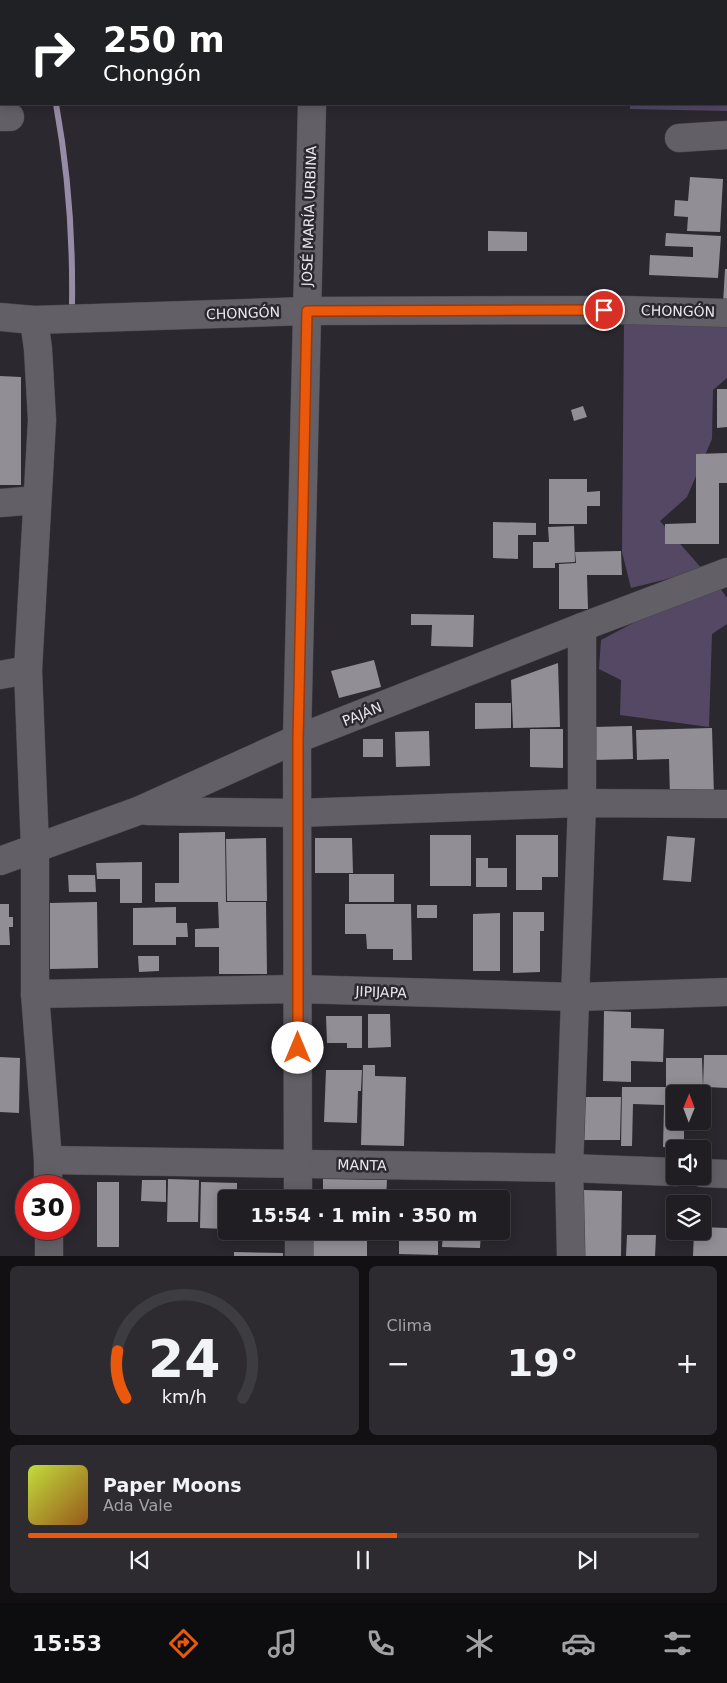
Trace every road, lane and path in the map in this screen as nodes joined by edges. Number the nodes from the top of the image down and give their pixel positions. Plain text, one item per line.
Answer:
1 (312, 105) edge
2 (727, 135) edge
3 (679, 138) dead end
4 (307, 311) junction
5 (727, 312) edge
6 (0, 317) edge
7 (34, 320) junction
8 (37, 500) junction
9 (0, 503) edge
10 (727, 572) edge
11 (582, 627) junction
12 (28, 670) junction
13 (0, 675) edge
14 (298, 740) junction
15 (582, 804) junction
16 (727, 804) edge
17 (138, 811) junction
18 (298, 813) junction
19 (35, 848) junction
20 (0, 861) edge
21 (298, 990) junction
22 (727, 992) edge
23 (35, 994) junction
24 (576, 997) junction
25 (298, 1164) junction
26 (569, 1168) junction
27 (666, 1172) edge
28 (48, 1173) edge
29 (711, 1173) edge
30 (727, 1174) edge
31 (298, 1190) edge
32 (48, 1240) edge
33 (298, 1240) edge
34 (48, 1256) edge
35 (299, 1256) edge
36 (571, 1256) edge

1 - 4 street, JOSÉ MARÍA URBINA
2 - 3 street
4 - 5 street, CHONGÓN
4 - 7 street, CHONGÓN
4 - 14 street, JOSÉ MARÍA URBINA
6 - 7 street, CHONGÓN
7 - 8 street
8 - 9 street
8 - 12 street
10 - 11 street, PAJÁN
11 - 14 street, PAJÁN
11 - 15 street
12 - 13 street
12 - 19 street
14 - 17 street, PAJÁN
14 - 18 street, JOSÉ MARÍA URBINA
15 - 16 street
15 - 18 street
15 - 24 street
17 - 18 street
17 - 19 street, PAJÁN
18 - 21 street, JOSÉ MARÍA URBINA
19 - 20 street, PAJÁN
19 - 23 street
21 - 23 street, JIPIJAPA
21 - 24 street, JIPIJAPA
21 - 25 street, JOSÉ MARÍA URBINA
22 - 24 street, JIPIJAPA
23 - 28 street
24 - 26 street
25 - 26 street, MANTA
25 - 28 street, MANTA
25 - 31 street, JOSÉ MARÍA URBINA
26 - 27 street, MANTA
26 - 36 street
29 - 30 street
32 - 34 street
33 - 35 street

